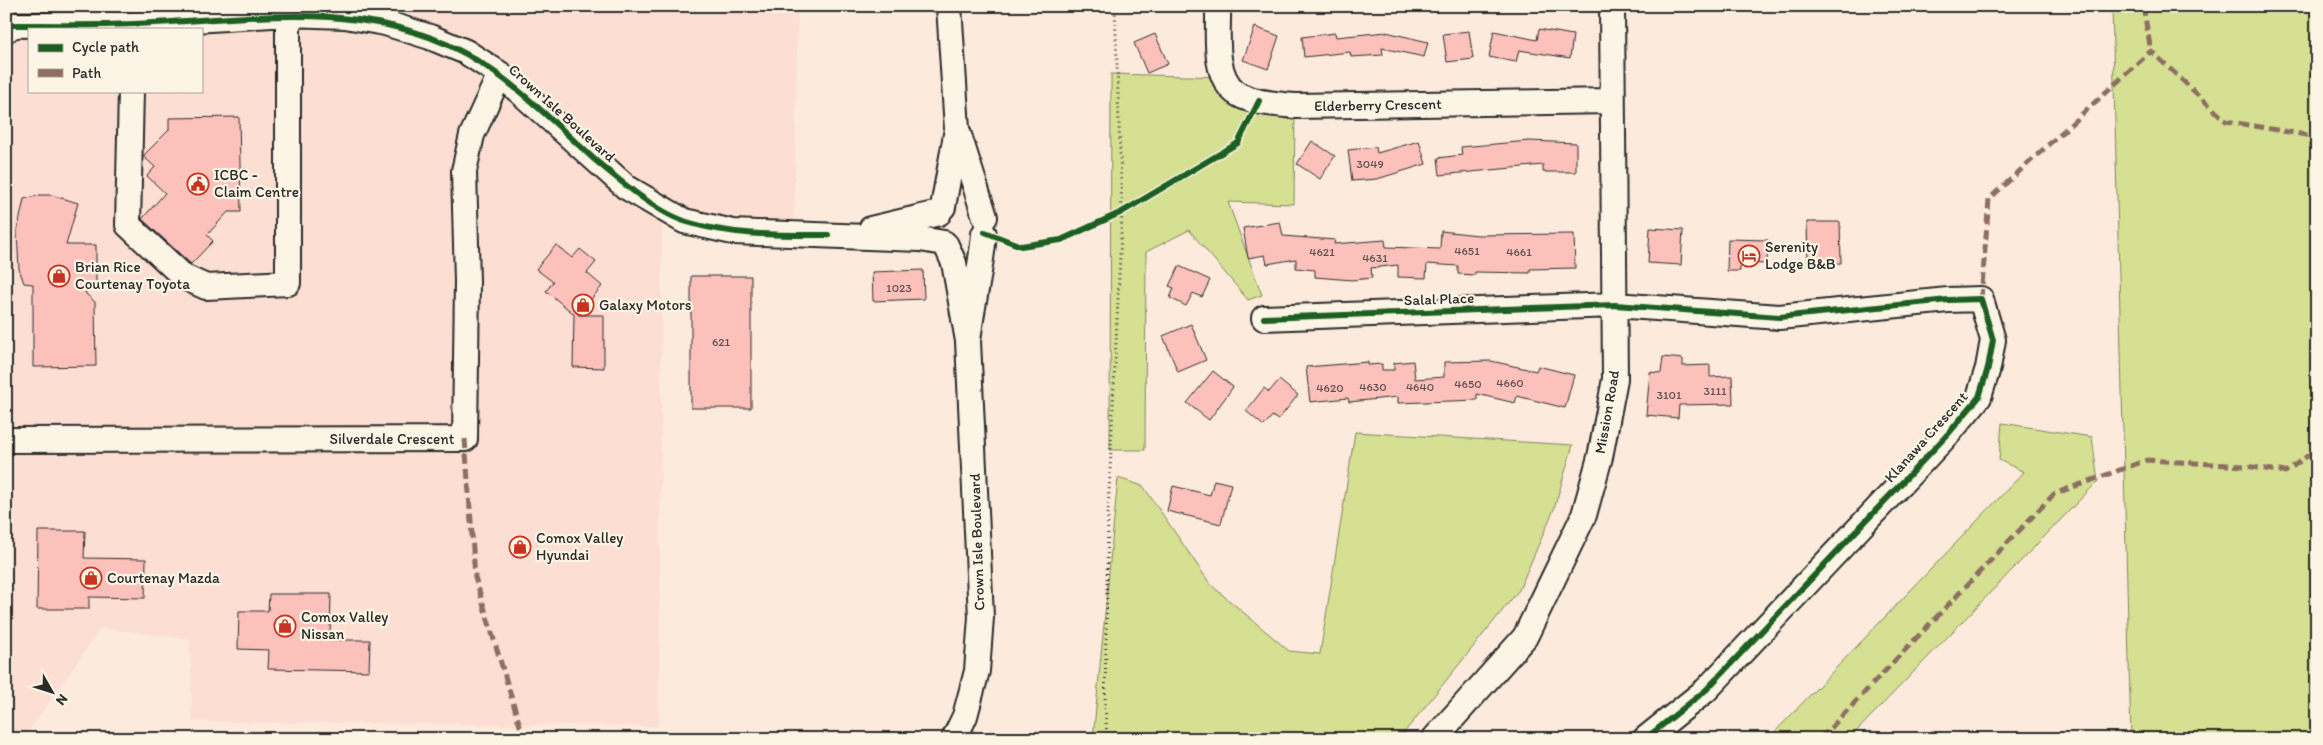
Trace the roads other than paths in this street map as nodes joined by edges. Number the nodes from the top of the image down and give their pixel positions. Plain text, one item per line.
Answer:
1 (949, 6) edge
2 (1218, 6) edge
3 (1612, 6) edge
4 (288, 14) junction
5 (7, 25) edge
6 (132, 27) edge
7 (500, 74) junction
8 (131, 92) edge
9 (1612, 101) junction
10 (957, 129) junction
11 (941, 210) junction
12 (985, 226) junction
13 (828, 235) junction
14 (945, 244) junction
15 (1615, 305) junction
16 (1264, 318) dead end
17 (968, 341) junction
18 (6, 440) edge
19 (954, 739) edge
20 (1434, 739) edge
21 (1645, 739) edge

1 - 10 street
2 - 9 street, Elderberry Crescent
3 - 9 street, Mission Road
4 - 6 street, Crown Isle Boulevard
4 - 7 street, Crown Isle Boulevard
4 - 8 street
5 - 6 street, Crown Isle Boulevard
7 - 13 street, Crown Isle Boulevard
7 - 18 street, Silverdale Crescent
9 - 15 street, Mission Road
10 - 11 street
10 - 12 street
11 - 12 street, Crown Isle Boulevard
11 - 13 street, Crown Isle Boulevard
11 - 14 street
12 - 14 street
12 - 17 street, Crown Isle Boulevard
13 - 14 street, Crown Isle Boulevard
14 - 17 street, Crown Isle Boulevard
15 - 16 street, Salal Place
15 - 20 street, Mission Road
15 - 21 street, Klanawa Crescent
17 - 19 street, Crown Isle Boulevard

